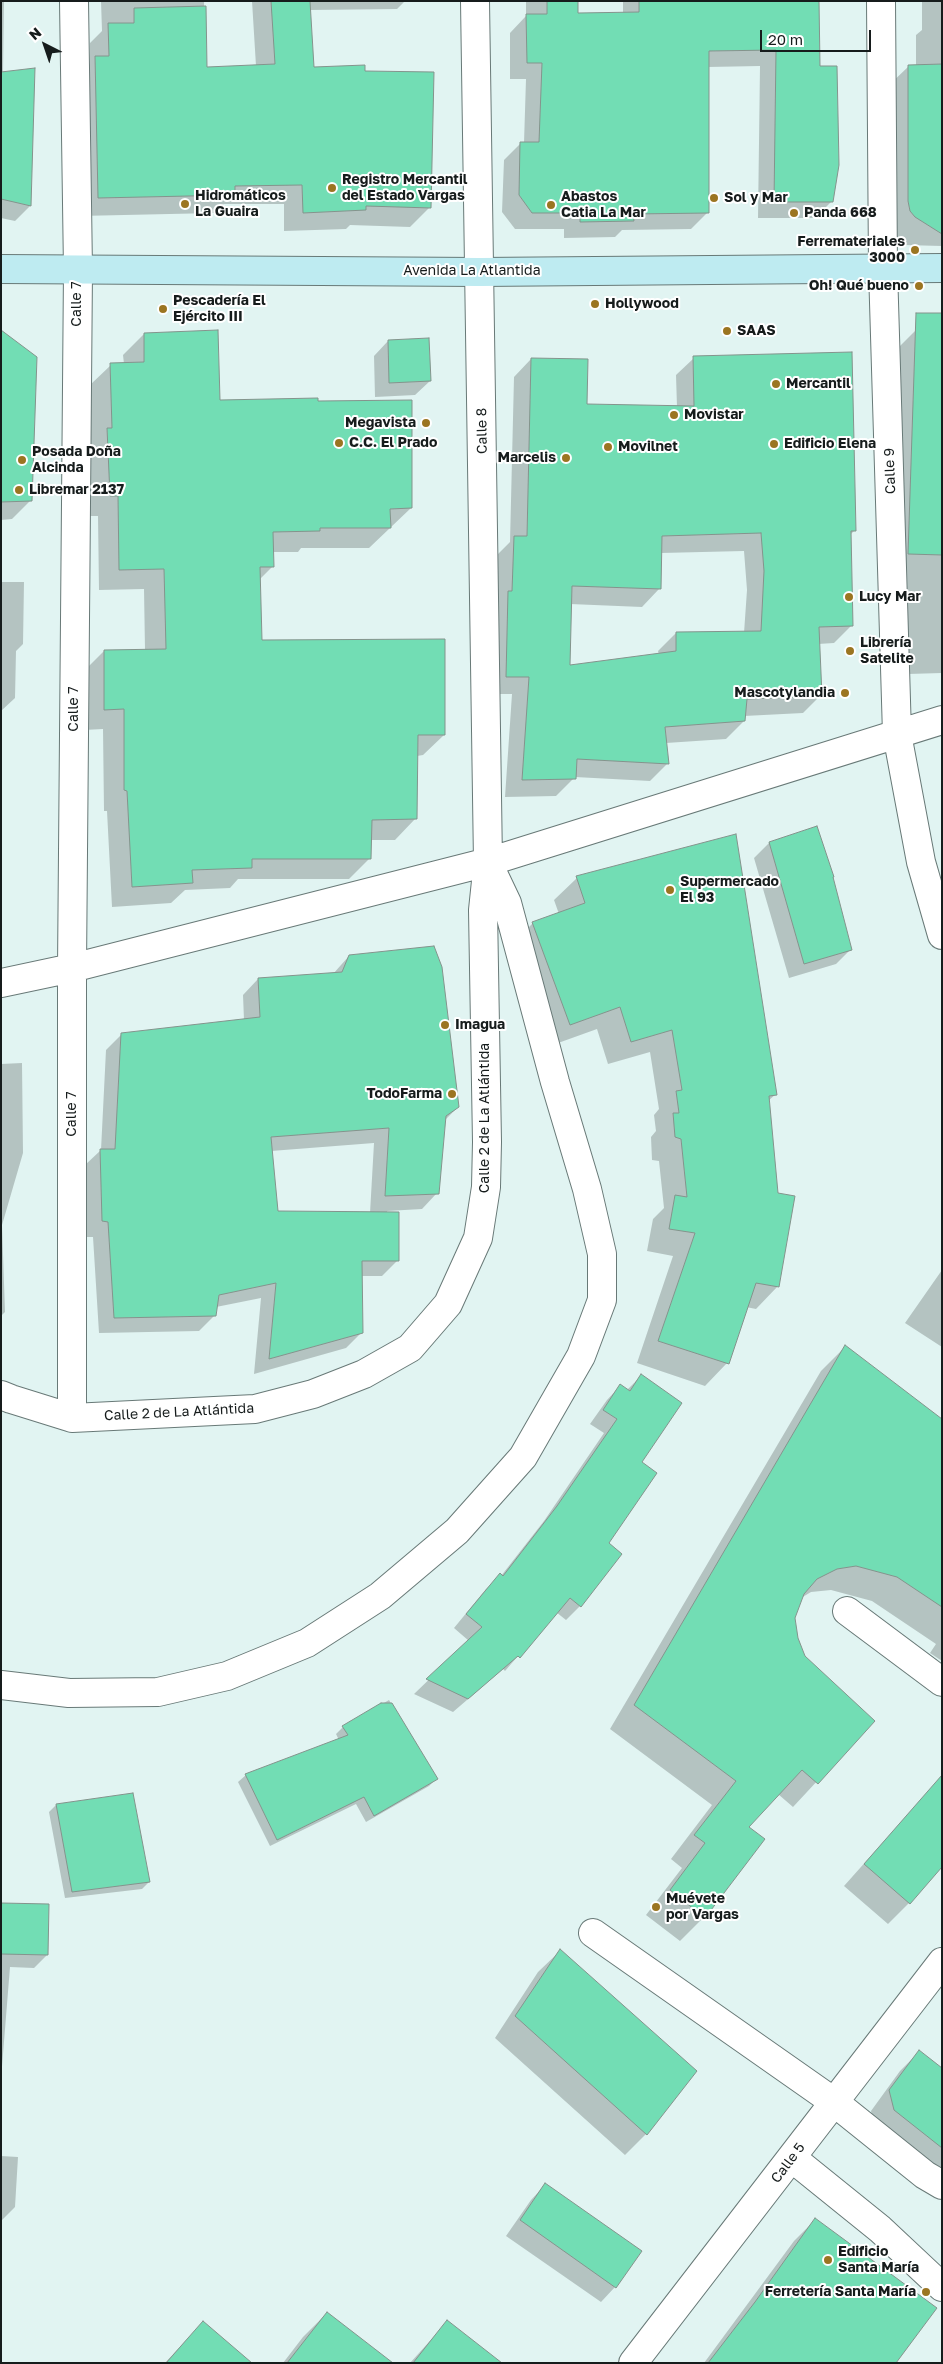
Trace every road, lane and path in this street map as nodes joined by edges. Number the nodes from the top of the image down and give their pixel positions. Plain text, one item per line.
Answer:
1 (74, 1) edge
2 (475, 1) edge
3 (881, 1) edge
4 (942, 268) edge
5 (1, 269) edge
6 (884, 269) junction
7 (78, 270) junction
8 (480, 272) junction
9 (942, 720) edge
10 (898, 734) junction
11 (488, 862) junction
12 (942, 935) edge
13 (72, 968) junction
14 (1, 983) edge
15 (1, 1394) edge
16 (72, 1418) junction
17 (847, 1611) dead end
18 (942, 1682) edge
19 (1, 1685) edge
20 (593, 1933) dead end
21 (942, 1962) edge
22 (834, 2102) junction
23 (792, 2158) junction
24 (942, 2185) edge
25 (942, 2287) edge
26 (633, 2363) edge

1 - 7 street, Calle 7
2 - 8 street, Calle 8
3 - 6 street, Calle 9
4 - 6 street, Avenida La Atlantida
5 - 7 street, Avenida La Atlantida
6 - 8 street, Avenida La Atlantida
6 - 10 street, Calle 9
7 - 8 street, Avenida La Atlantida
7 - 13 street, Calle 7
8 - 11 street, Calle 8
9 - 10 street
10 - 11 street
10 - 12 street, Calle 9
11 - 13 street
11 - 16 street, Calle 2 de La Atlántida
11 - 19 street
13 - 14 street
13 - 16 street, Calle 7
15 - 16 street, Calle 2 de La Atlántida
17 - 18 street
20 - 22 street
21 - 22 street, Calle 5
22 - 23 street, Calle 5
22 - 24 street
23 - 25 street
23 - 26 street, Calle 5

